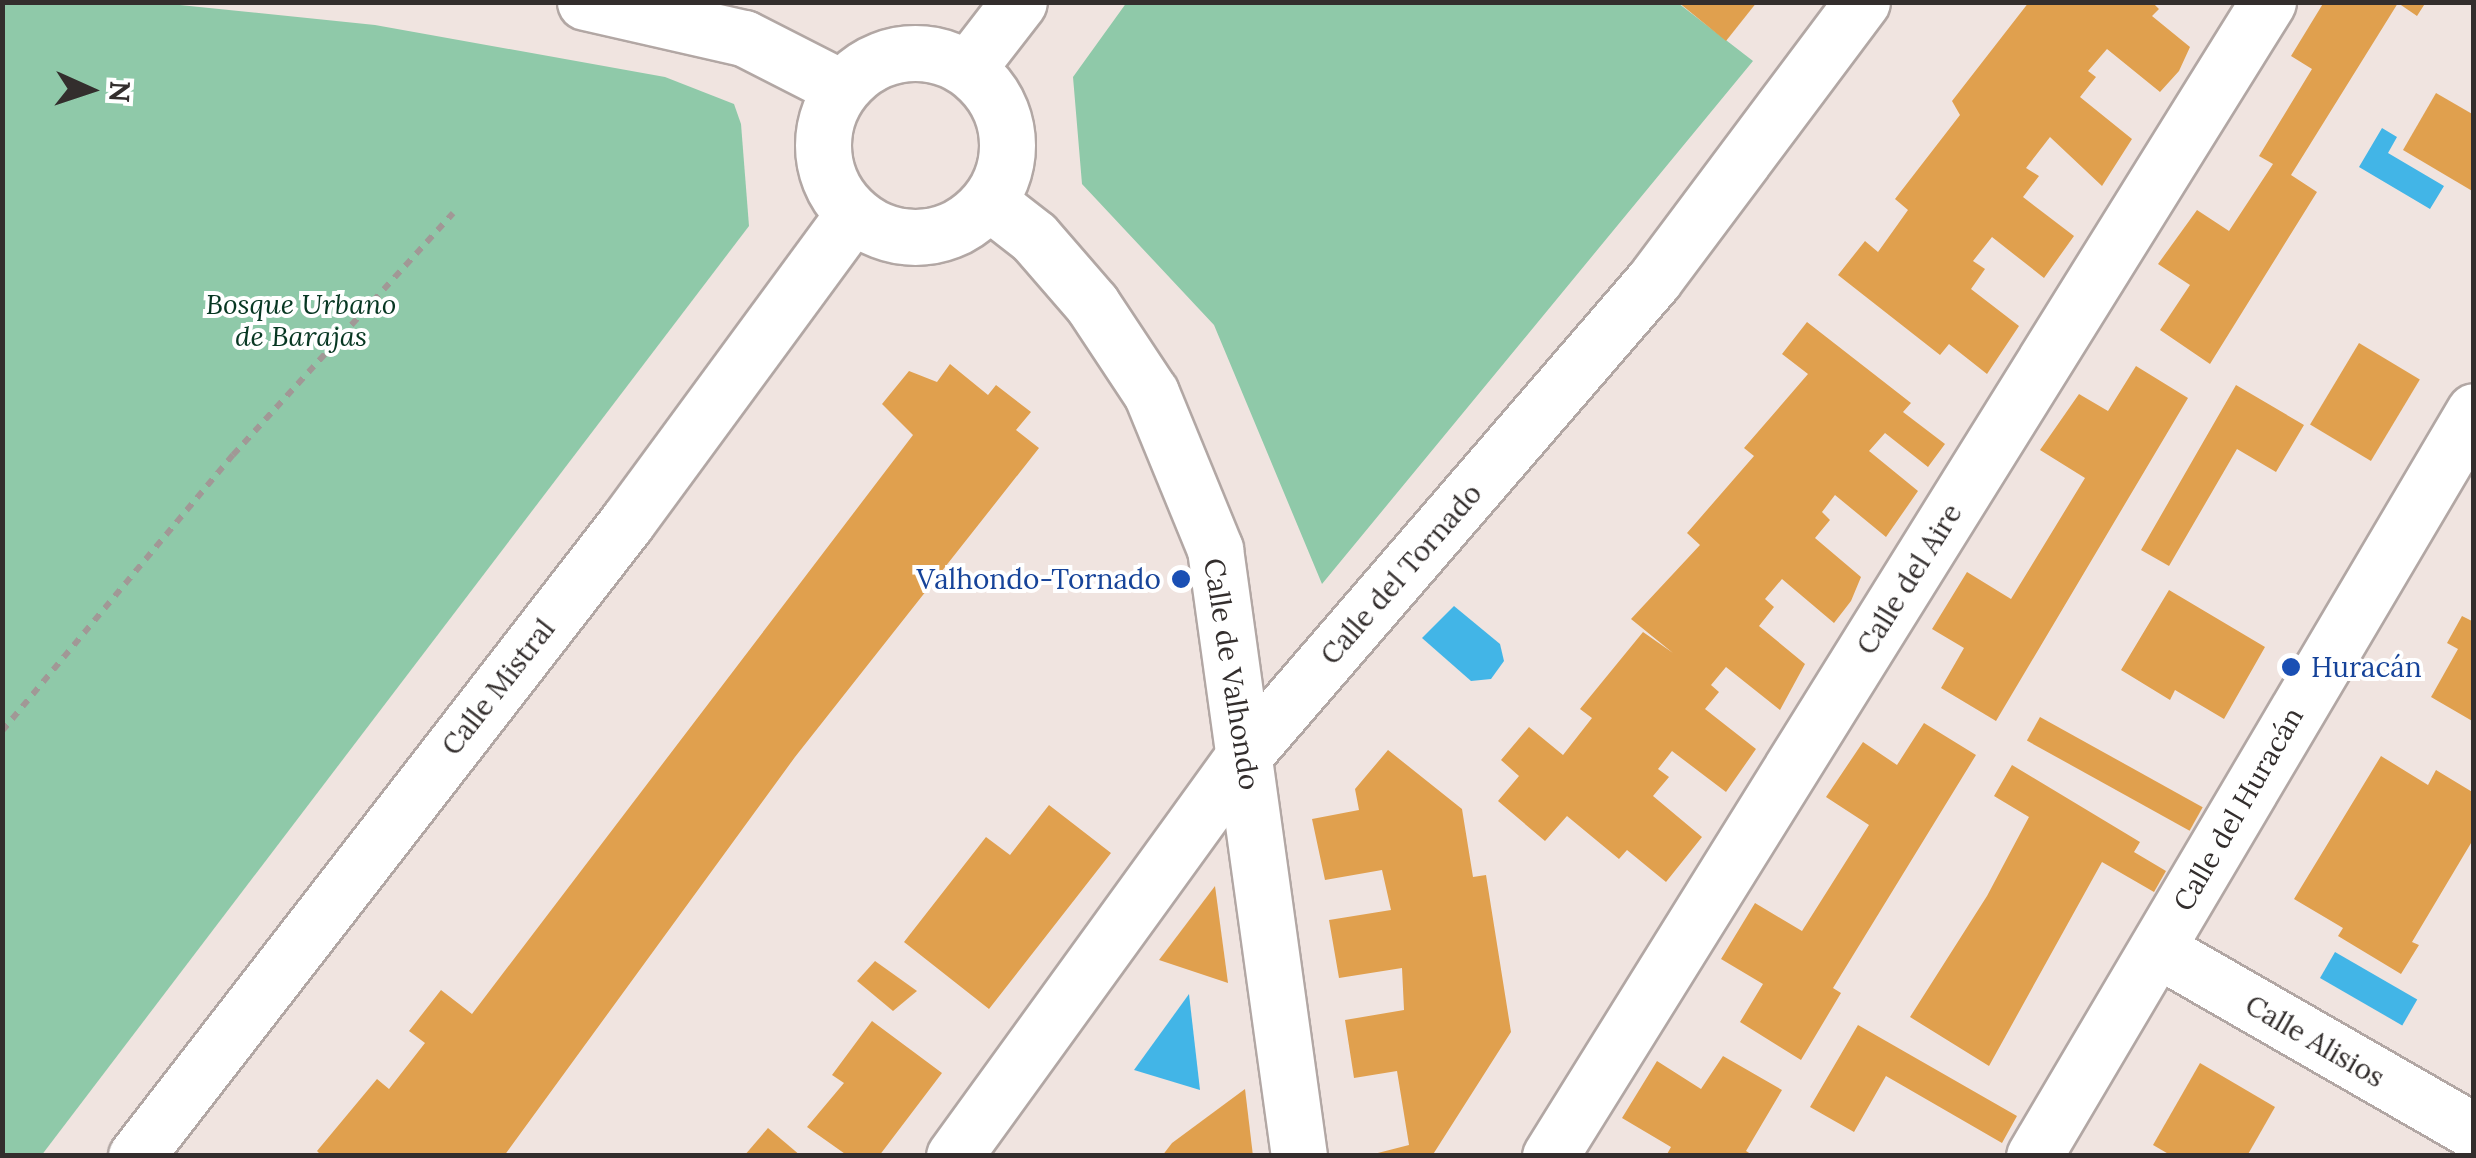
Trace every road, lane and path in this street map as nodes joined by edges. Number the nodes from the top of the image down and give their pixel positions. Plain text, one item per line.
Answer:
1 (585, 2) edge
2 (1018, 2) edge
3 (1862, 2) edge
4 (2268, 2) edge
5 (968, 68) junction
6 (842, 88) junction
7 (989, 202) junction
8 (453, 213) dead end
9 (853, 214) junction
10 (2474, 411) edge
11 (2, 731) edge
12 (1245, 754) junction
13 (2157, 949) junction
14 (2474, 1132) edge
15 (136, 1156) edge
16 (954, 1156) edge
17 (1299, 1156) edge
18 (1550, 1156) edge
19 (2034, 1156) edge

1 - 6 street
2 - 5 street
3 - 12 street, Calle del Tornado
4 - 18 street, Calle del Aire
5 - 6 street
5 - 7 street
6 - 9 street
7 - 9 street
7 - 12 street, Calle de Valhondo
8 - 11 path
9 - 15 street, Calle Mistral
10 - 13 street, Calle del Huracán
12 - 16 street, Calle del Tornado
12 - 17 street, Calle de Valhondo
13 - 14 street, Calle Alisios
13 - 19 street, Calle del Huracán

